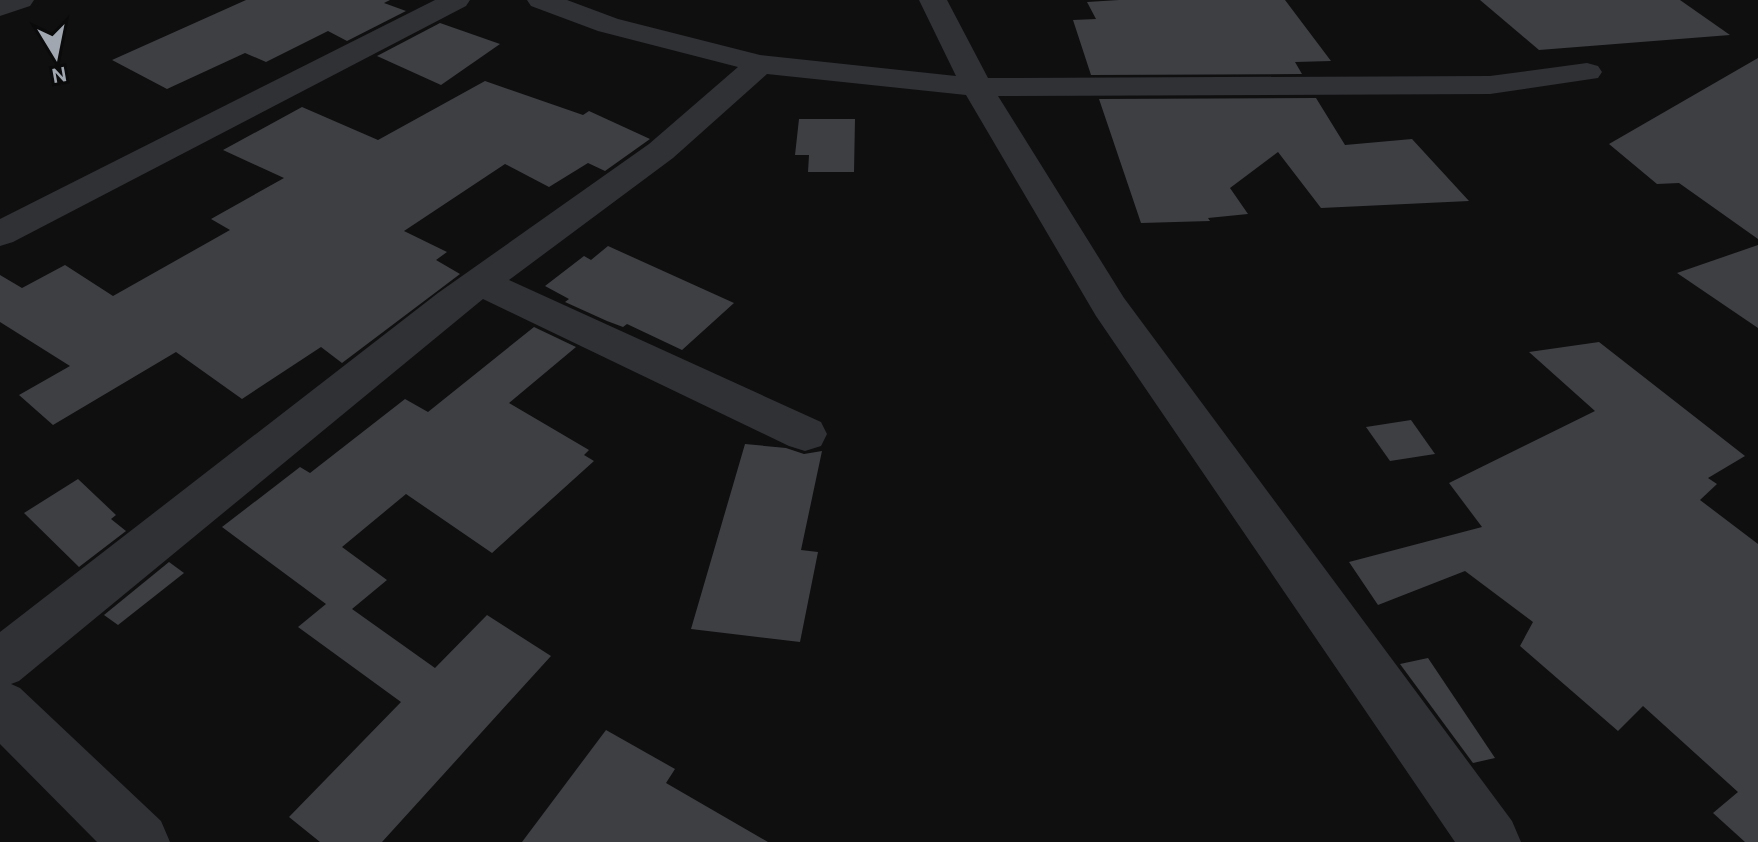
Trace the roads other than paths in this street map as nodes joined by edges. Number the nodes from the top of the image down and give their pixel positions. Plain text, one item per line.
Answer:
1 (20, 0) edge
2 (456, 0) edge
3 (541, 0) edge
4 (933, 0) edge
5 (0, 8) edge
6 (760, 64) junction
7 (1587, 72) dead end
8 (977, 87) junction
9 (0, 234) edge
10 (481, 282) junction
11 (805, 434) dead end
12 (0, 664) edge
13 (0, 706) edge
14 (140, 842) edge
15 (1491, 842) edge

1 - 5 street
2 - 9 street
3 - 6 street
4 - 8 street
6 - 8 street
6 - 10 street
7 - 8 street
8 - 15 street
10 - 11 street
10 - 12 street
13 - 14 street

